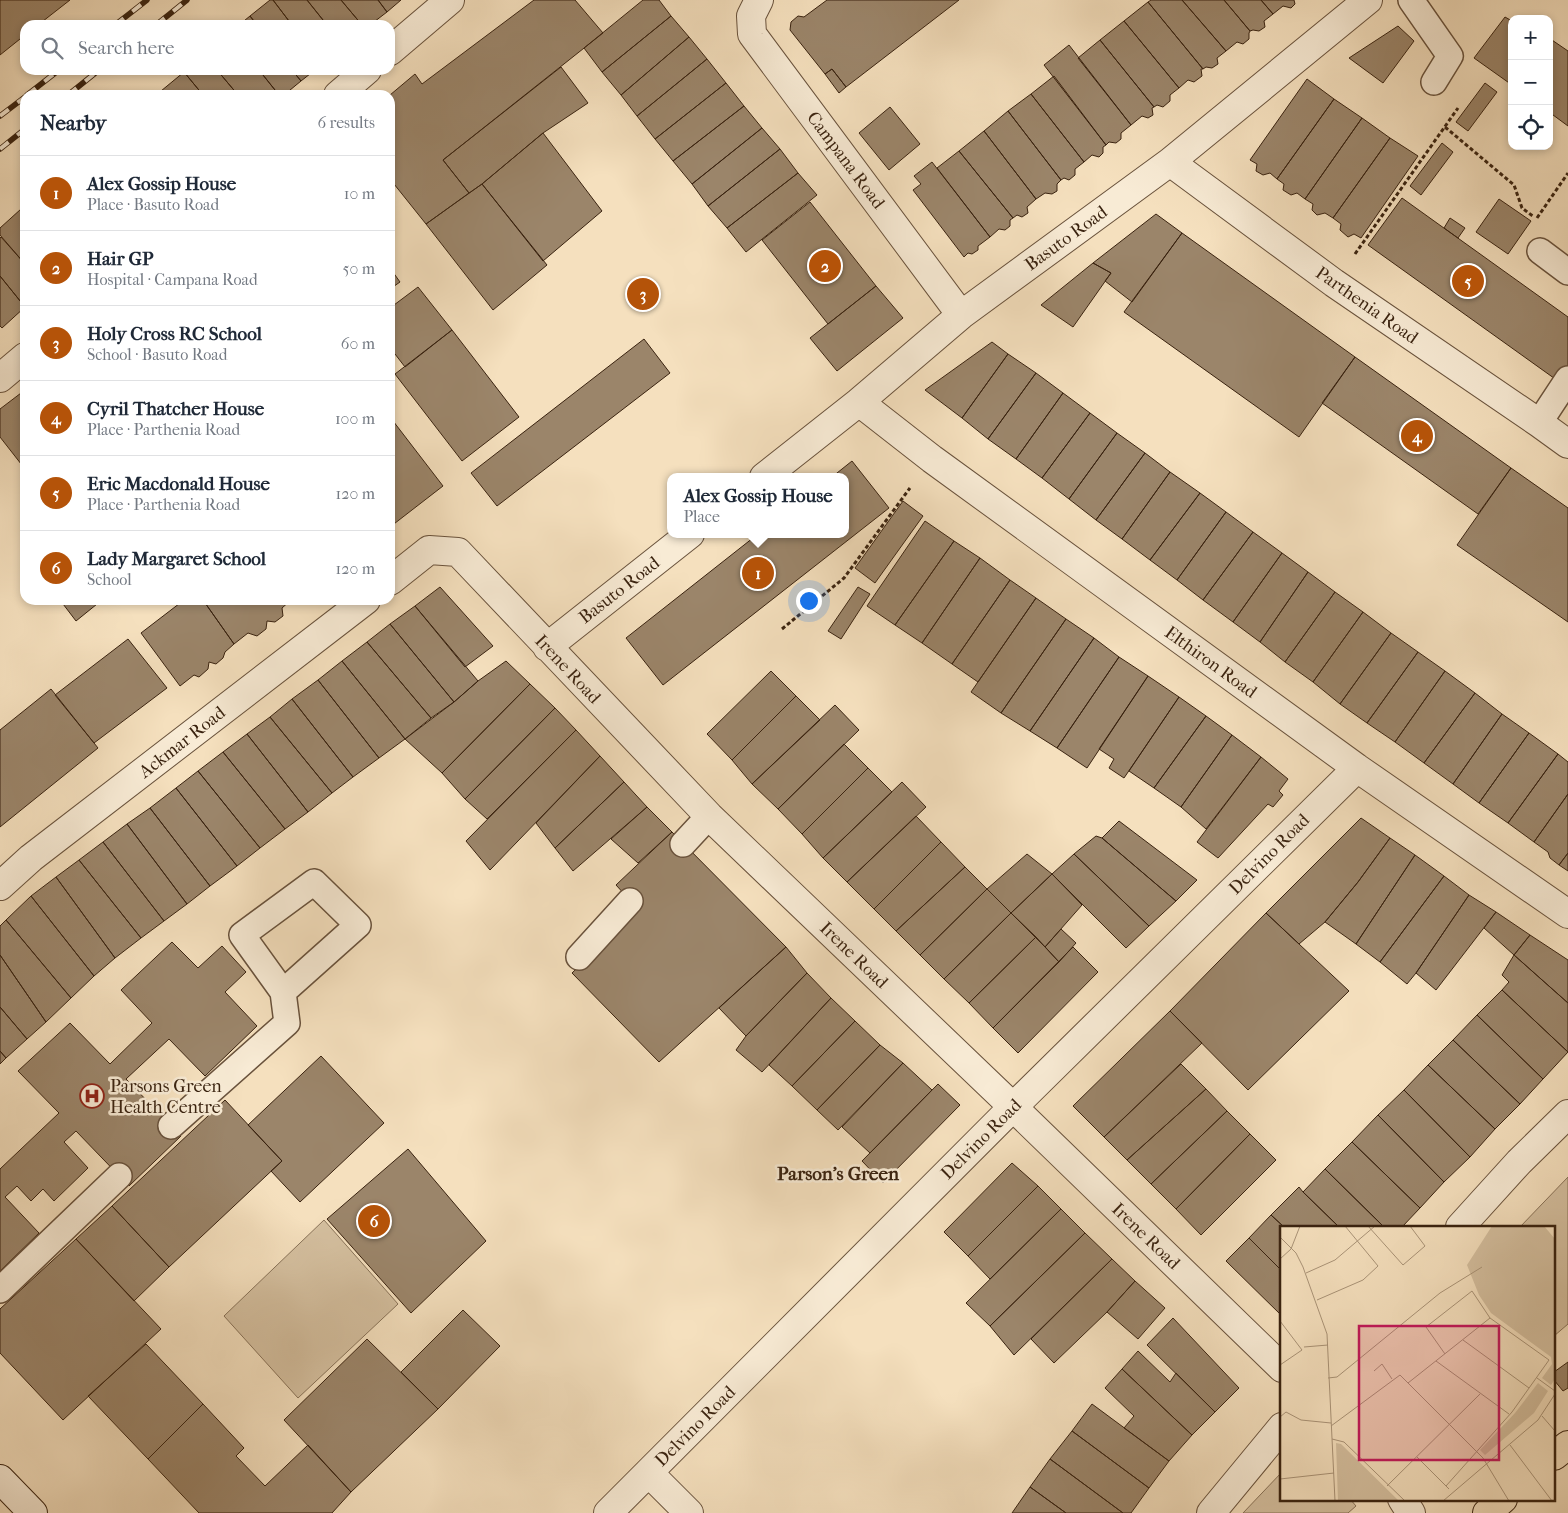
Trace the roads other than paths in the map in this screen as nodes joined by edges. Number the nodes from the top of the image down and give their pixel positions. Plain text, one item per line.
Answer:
1 (450, 0) edge
2 (758, 0) edge
3 (1368, 0) edge
4 (1411, 0) edge
5 (395, 47) edge
6 (361, 75) edge
7 (1434, 82) dead end
8 (344, 90) edge
9 (1170, 162) junction
10 (1540, 251) dead end
11 (1568, 272) edge
12 (961, 315) junction
13 (20, 361) edge
14 (0, 378) edge
15 (1568, 379) edge
16 (859, 402) junction
17 (1539, 423) junction
18 (1568, 444) edge
19 (769, 473) edge
20 (685, 538) edge
21 (395, 577) edge
22 (360, 605) edge
23 (547, 646) junction
24 (1357, 768) junction
25 (709, 816) junction
26 (683, 844) dead end
27 (0, 886) edge
28 (630, 901) dead end
29 (1568, 914) edge
30 (579, 957) dead end
31 (284, 992) junction
32 (1013, 1107) junction
33 (1568, 1114) edge
34 (171, 1126) dead end
35 (119, 1176) dead end
36 (1461, 1226) edge
37 (0, 1290) edge
38 (1280, 1366) edge
39 (1280, 1429) edge
40 (1568, 1445) edge
41 (1556, 1454) edge
42 (649, 1472) junction
43 (0, 1479) edge
44 (1403, 1500) edge
45 (1502, 1500) edge
46 (33, 1513) edge
47 (608, 1513) edge
48 (689, 1513) edge
49 (1211, 1513) edge
50 (1411, 1513) edge
51 (1486, 1513) edge

1 - 5 street
2 - 12 street, Campana Road
3 - 9 street, Basuto Road
4 - 7 lane
6 - 8 street
9 - 12 street, Basuto Road
9 - 17 street, Parthenia Road
10 - 11 lane
12 - 16 street, Basuto Road
13 - 14 street
15 - 17 lane
16 - 19 street, Basuto Road
16 - 24 street, Elthiron Road
17 - 18 street, Parthenia Road
20 - 23 street, Basuto Road
21 - 23 street, Irene Road
22 - 27 street, Ackmar Road
23 - 25 street, Irene Road
24 - 29 street, Elthiron Road
24 - 32 street, Delvino Road
25 - 26 lane
25 - 32 street, Irene Road
28 - 30 lane
31 - 31 lane
31 - 34 lane
32 - 38 street, Irene Road
32 - 42 street, Delvino Road
33 - 36 street
35 - 37 lane
39 - 49 street
40 - 41 main road
42 - 47 street, Delvino Road
42 - 48 street
43 - 46 street
44 - 50 street
45 - 51 main road

